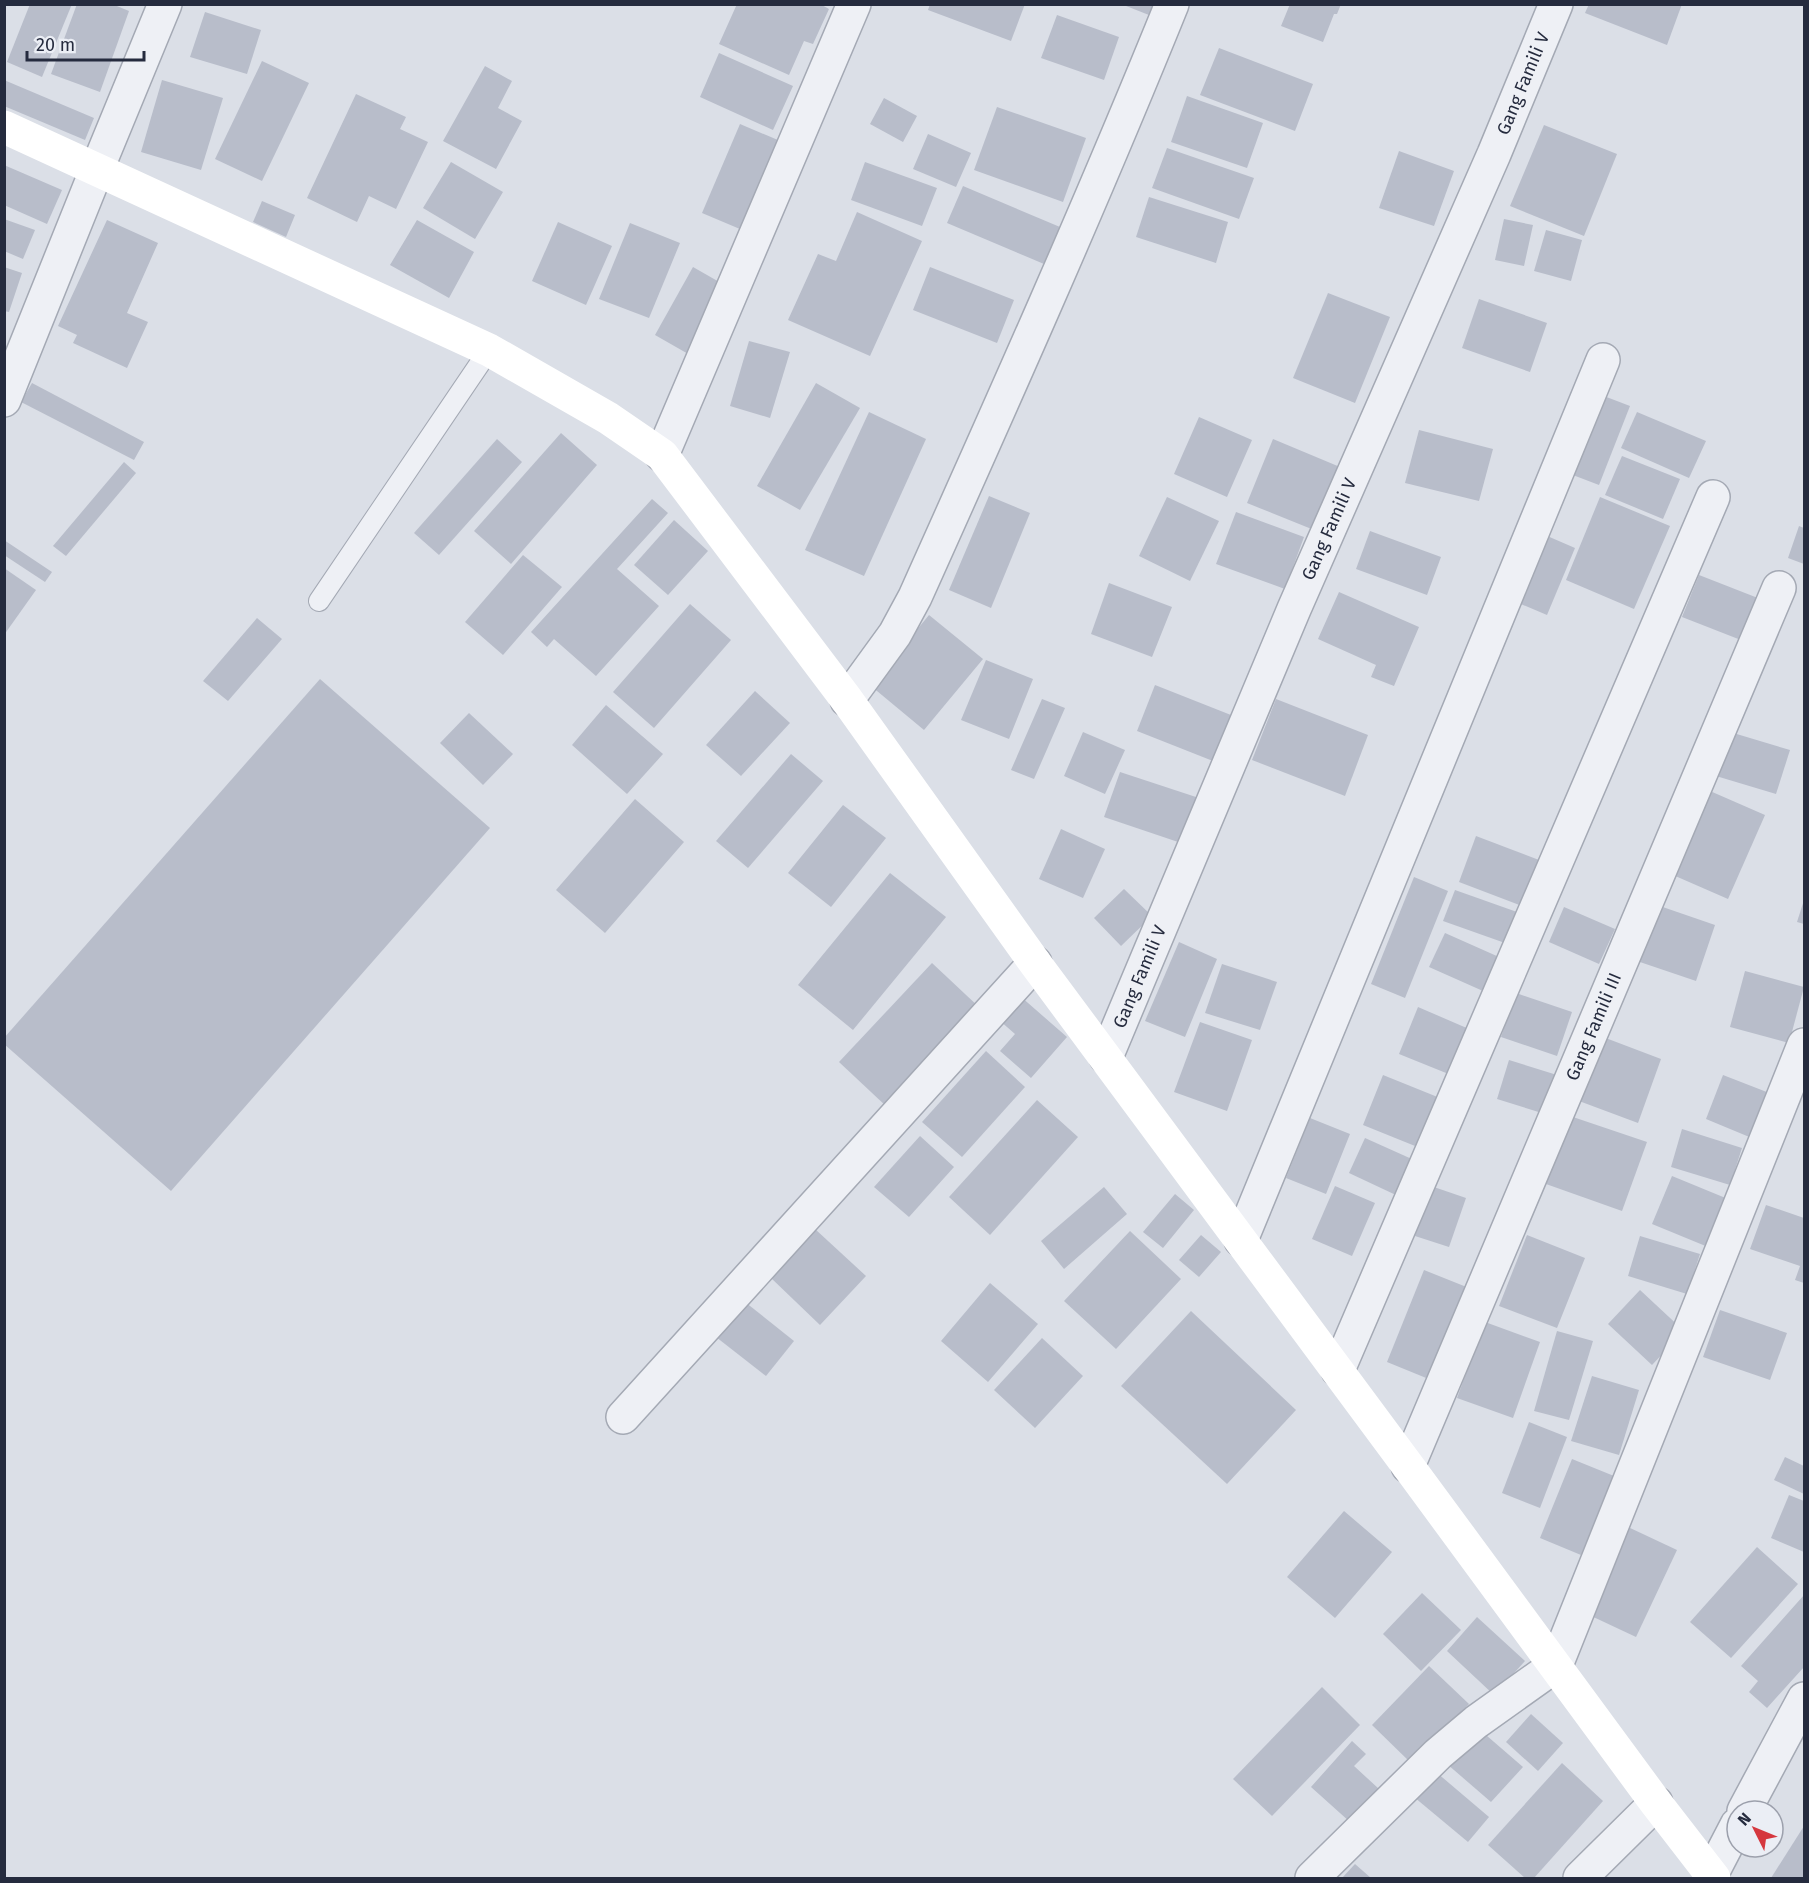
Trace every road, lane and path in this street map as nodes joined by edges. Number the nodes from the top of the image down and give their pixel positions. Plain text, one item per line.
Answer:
1 (165, 4) edge
2 (854, 4) edge
3 (1172, 4) edge
4 (1556, 4) edge
5 (4, 127) edge
6 (97, 169) junction
7 (489, 350) junction
8 (1603, 360) dead end
9 (4, 400) edge
10 (662, 455) junction
11 (1713, 497) dead end
12 (1779, 588) dead end
13 (319, 601) dead end
14 (847, 700) junction
15 (1035, 963) junction
16 (1804, 1045) edge
17 (1106, 1057) junction
18 (1241, 1240) junction
19 (1338, 1370) junction
20 (623, 1417) dead end
21 (1408, 1466) junction
22 (1556, 1665) junction
23 (1804, 1699) edge
24 (1750, 1799) edge
25 (1656, 1803) junction
26 (1725, 1851) edge
27 (1713, 1877) edge
28 (1312, 1878) edge
29 (1580, 1878) edge

1 - 6 street
2 - 10 street
3 - 14 street
4 - 17 street, Gang Famili V
5 - 6 main road
6 - 7 main road
6 - 9 street
7 - 10 main road
7 - 13 lane
8 - 18 street
10 - 14 main road
11 - 19 street
12 - 21 street, Gang Famili III
14 - 15 main road
15 - 17 main road
15 - 20 street
16 - 22 street
17 - 18 main road
18 - 19 main road
19 - 21 main road
21 - 22 main road
22 - 25 main road
22 - 28 street
23 - 24 street
25 - 27 main road
25 - 29 street
26 - 27 street

